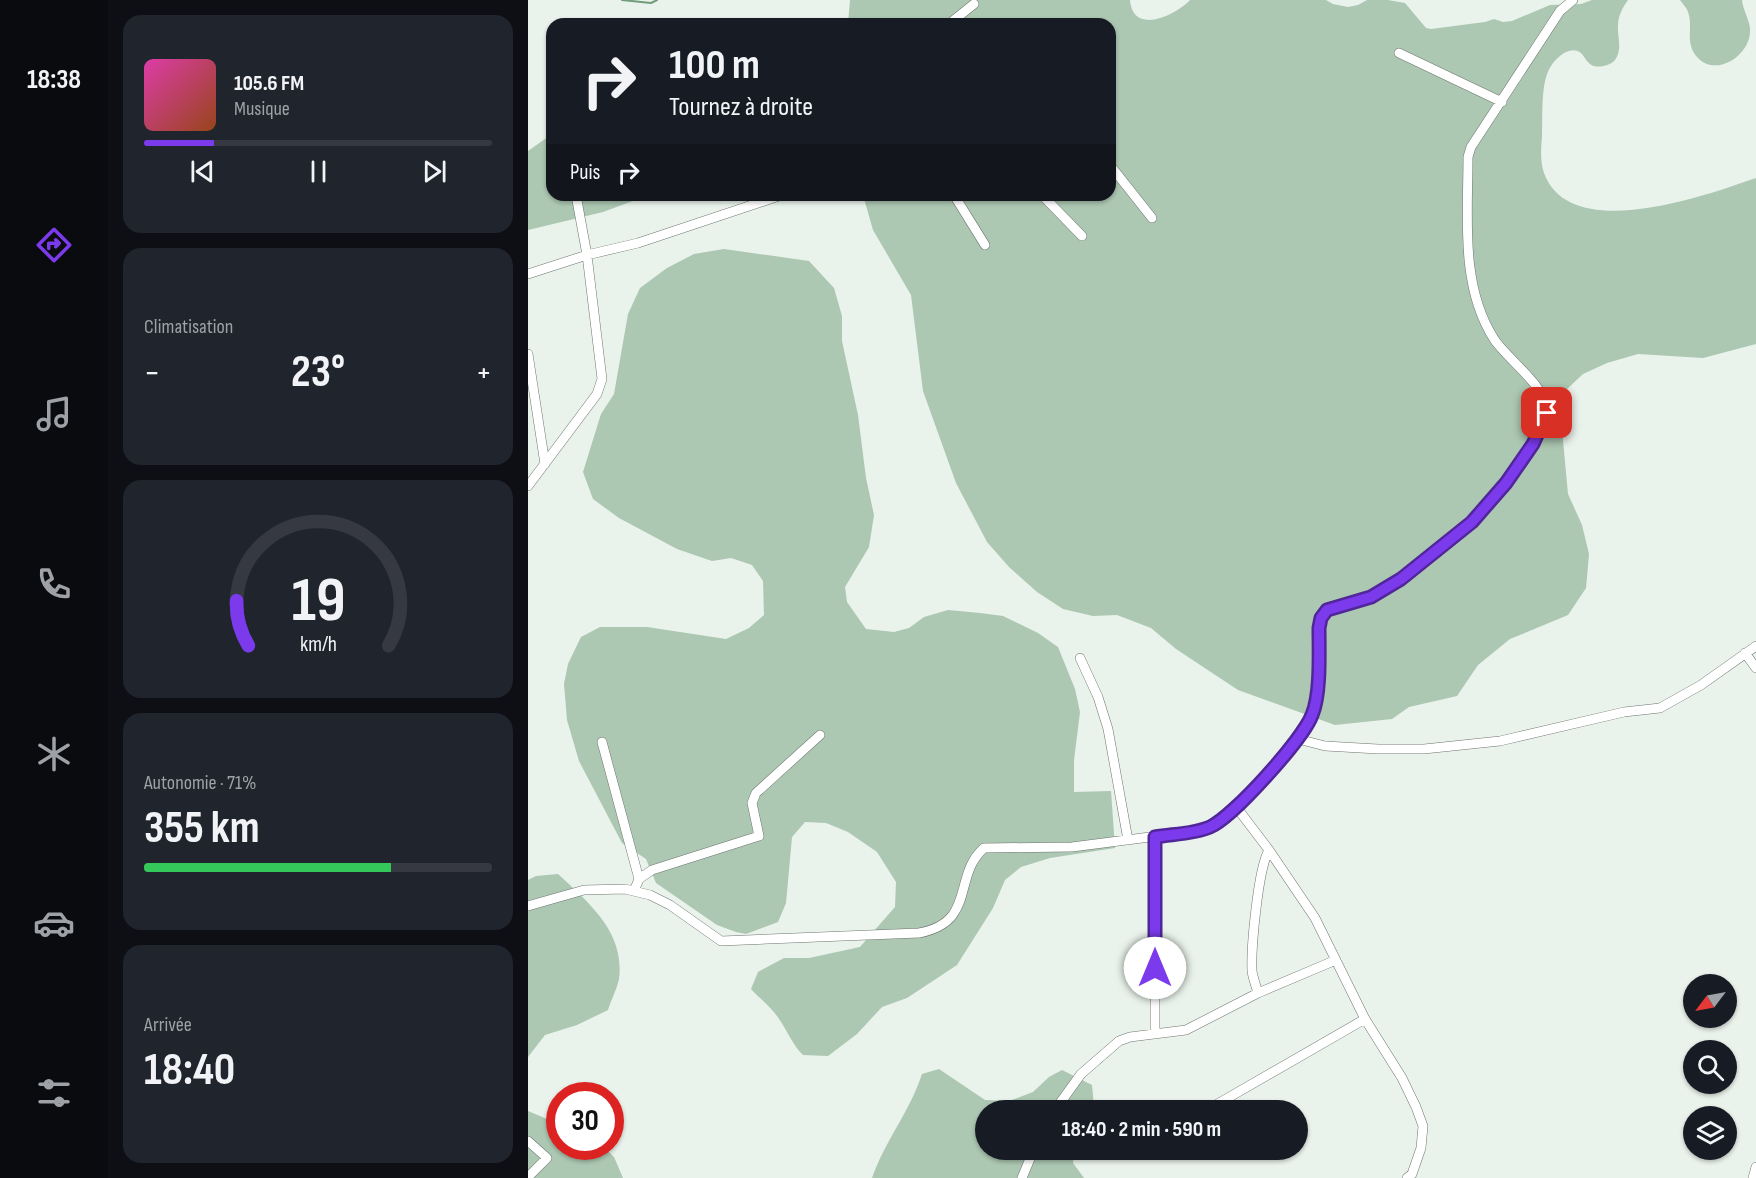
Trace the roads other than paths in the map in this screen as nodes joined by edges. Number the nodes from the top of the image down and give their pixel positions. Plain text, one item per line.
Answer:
1 (1573, 0) edge
2 (975, 4) dead end
3 (957, 18) edge
4 (1399, 53) dead end
5 (1502, 102) junction
6 (1116, 173) edge
7 (577, 201) edge
8 (764, 201) edge
9 (958, 201) edge
10 (1048, 201) edge
11 (1152, 218) dead end
12 (1082, 236) dead end
13 (985, 245) dead end
14 (587, 255) junction
15 (528, 274) edge
16 (528, 354) edge
17 (545, 464) junction
18 (528, 486) edge
19 (1756, 646) edge
20 (1745, 653) junction
21 (1080, 658) dead end
22 (1756, 668) edge
23 (820, 735) dead end
24 (1298, 739) junction
25 (602, 742) dead end
26 (1237, 808) junction
27 (1155, 837) junction
28 (1128, 840) junction
29 (1269, 850) junction
30 (639, 879) junction
31 (634, 891) junction
32 (528, 906) edge
33 (1336, 960) junction
34 (1258, 993) junction
35 (1365, 1019) junction
36 (1155, 1034) junction
37 (1061, 1100) edge
38 (1224, 1100) edge
39 (528, 1141) edge
40 (1029, 1160) edge
41 (1756, 1167) edge
42 (528, 1177) edge
43 (1022, 1178) edge
44 (1407, 1178) edge
45 (1753, 1178) edge

1 - 5 street
2 - 3 street
4 - 5 street
5 - 24 street
6 - 11 street
7 - 14 street
8 - 14 street
9 - 13 street
10 - 12 street
14 - 15 street
14 - 17 street
16 - 17 street
17 - 18 street
19 - 20 street
20 - 22 street
20 - 24 street
21 - 28 street
23 - 30 street
24 - 26 street
25 - 30 street
26 - 27 street
26 - 29 street
27 - 28 street
27 - 36 street
28 - 31 street
29 - 33 street
29 - 34 street
30 - 31 street
31 - 32 street
33 - 34 street
33 - 35 street
34 - 36 street
35 - 38 street
35 - 44 street
36 - 37 street
39 - 42 street
40 - 43 street
41 - 45 street

